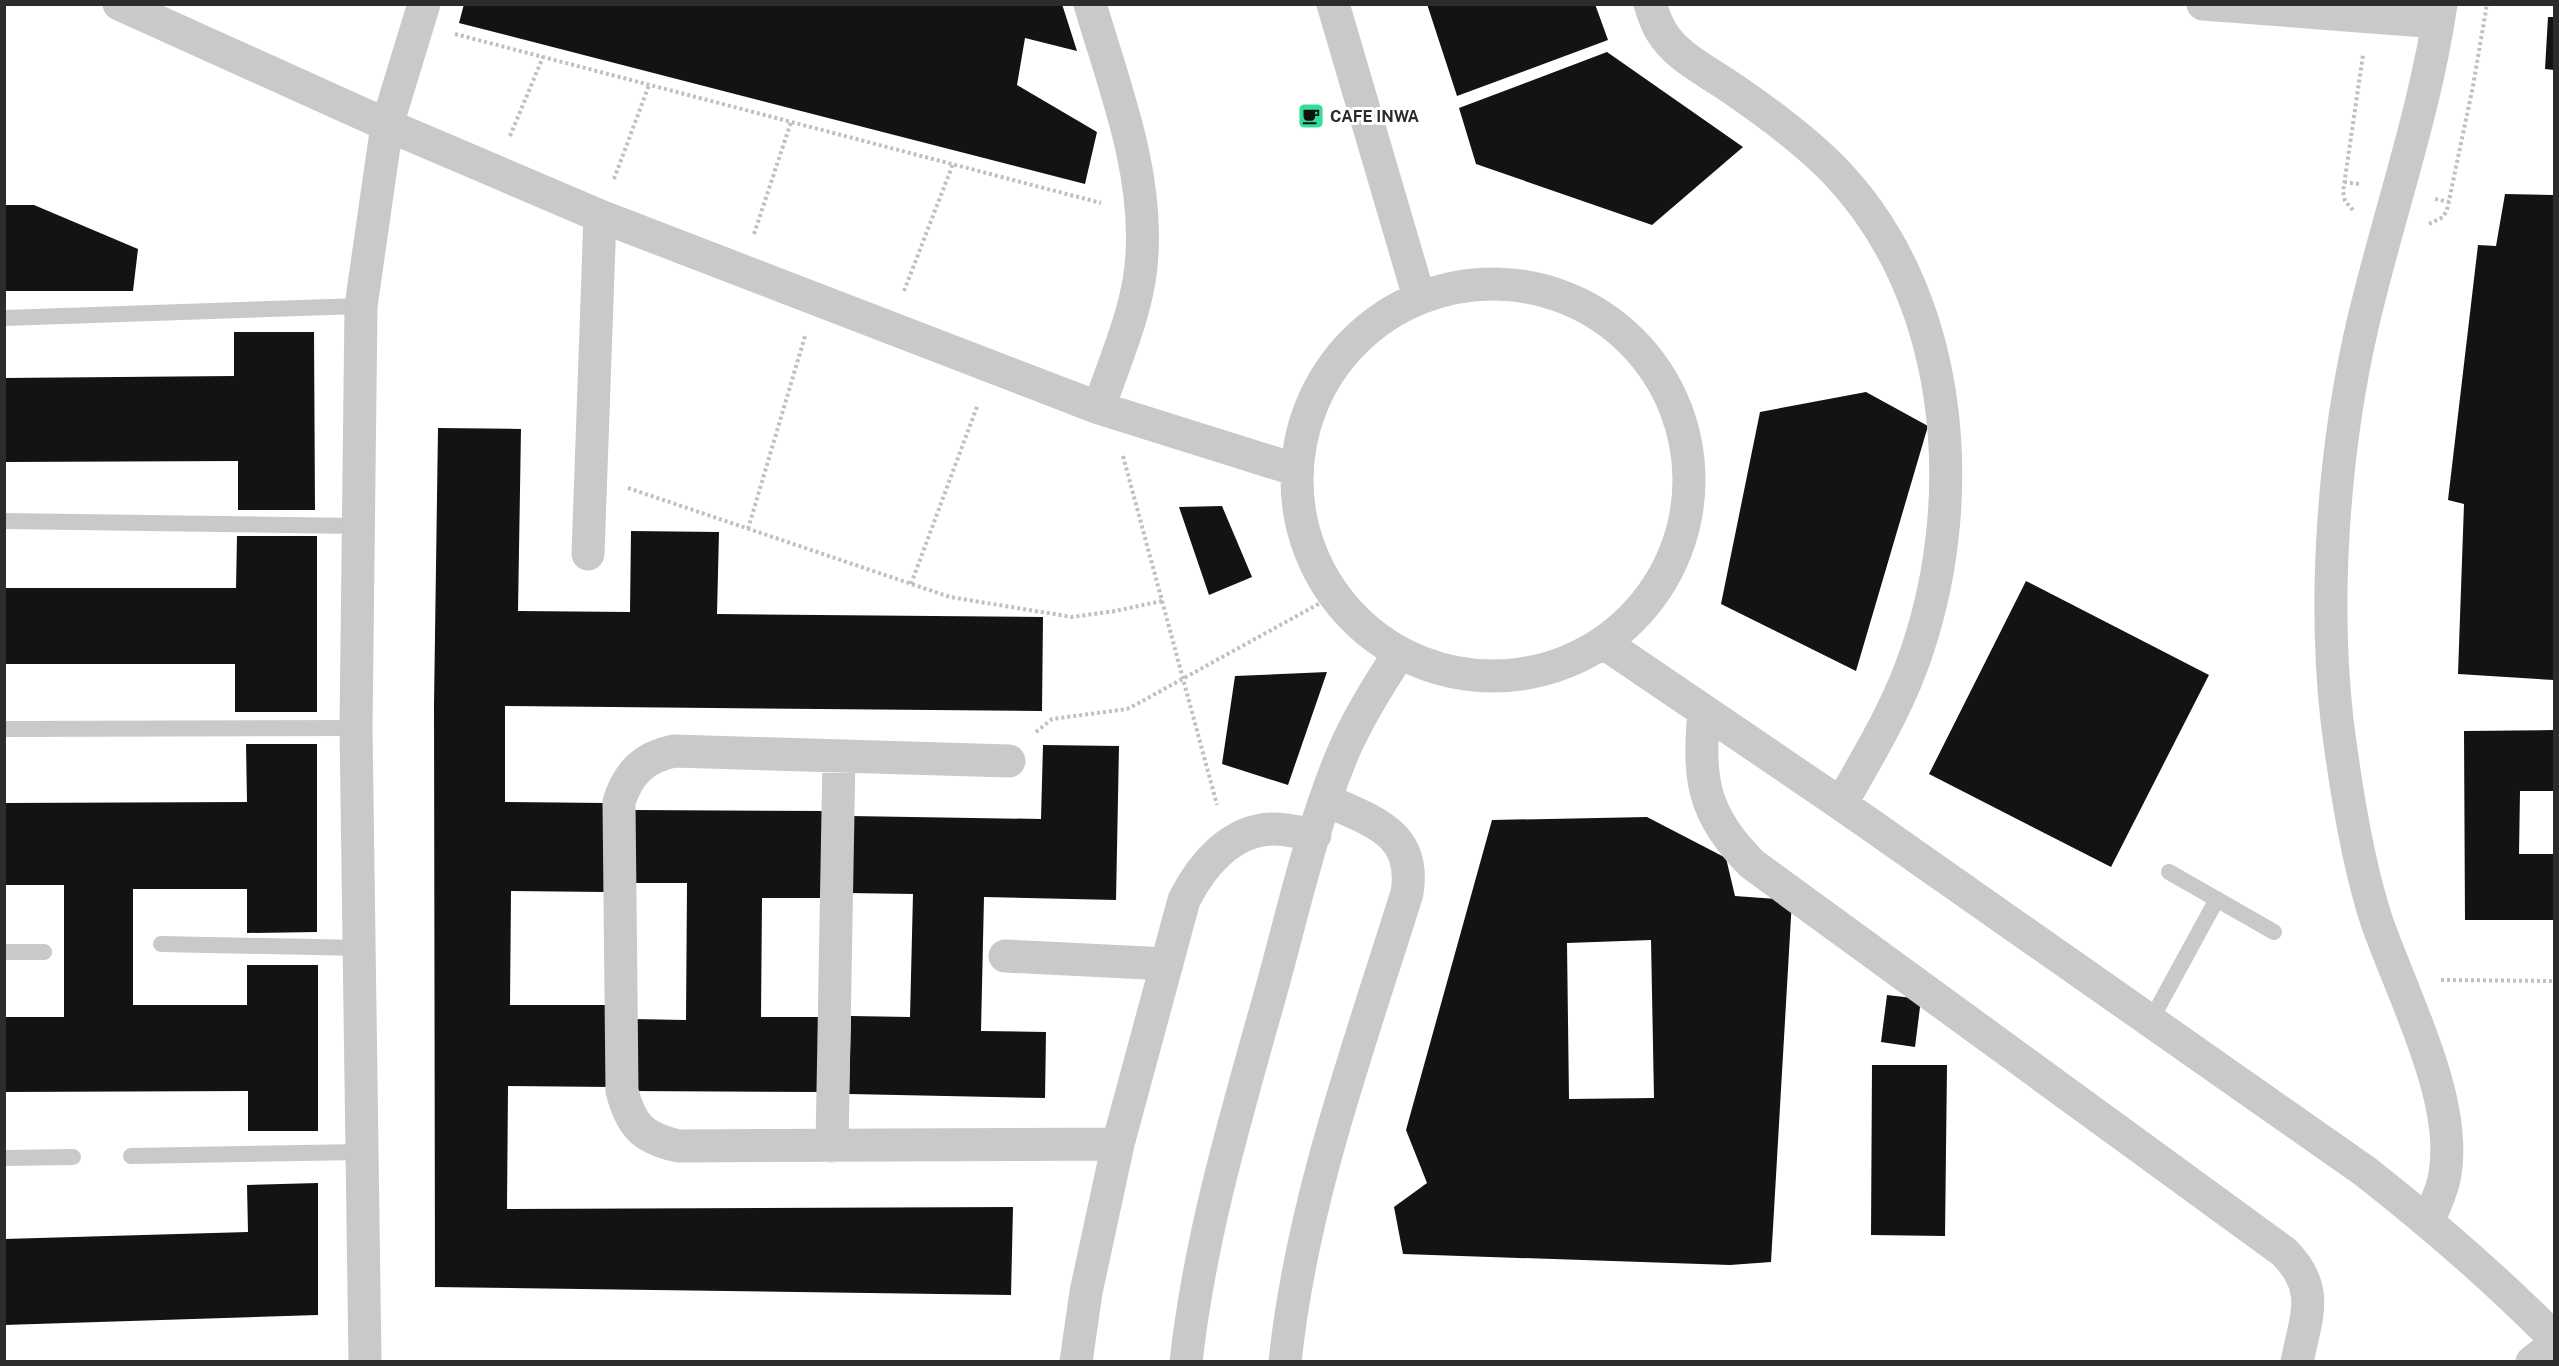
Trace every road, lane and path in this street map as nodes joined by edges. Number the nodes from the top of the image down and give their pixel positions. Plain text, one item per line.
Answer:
1 (119, 4) edge
2 (1090, 4) edge
3 (1333, 4) edge
4 (1650, 4) edge
5 (2203, 4) edge
6 (2487, 4) edge
7 (2439, 13) edge
8 (421, 14) edge
9 (2368, 18) junction
10 (543, 57) junction
11 (649, 85) junction
12 (792, 122) junction
13 (387, 125) junction
14 (953, 164) junction
15 (495, 171) junction
16 (2344, 182) junction
17 (2360, 184) dead end
18 (2361, 213) dead end
19 (1142, 214) junction
20 (600, 216) junction
21 (2424, 226) dead end
22 (741, 272) junction
23 (1419, 297) junction
24 (815, 300) junction
25 (361, 306) junction
26 (4, 318) edge
27 (890, 329) junction
28 (992, 367) junction
29 (1105, 410) junction
30 (1297, 470) junction
31 (591, 475) junction
32 (4, 521) edge
33 (358, 526) junction
34 (748, 529) junction
35 (588, 554) dead end
36 (911, 584) junction
37 (1333, 596) junction
38 (1162, 601) junction
39 (1605, 643) junction
40 (1398, 654) junction
41 (1184, 679) junction
42 (1704, 711) junction
43 (356, 728) junction
44 (4, 729) edge
45 (839, 756) junction
46 (1009, 761) joint
47 (1326, 800) junction
48 (1841, 804) junction
49 (1315, 835) junction
50 (1228, 844) junction
51 (2169, 872) dead end
52 (2217, 899) junction
53 (2274, 932) dead end
54 (161, 944) dead end
55 (361, 948) junction
56 (4, 952) edge
57 (44, 952) dead end
58 (1005, 956) dead end
59 (1167, 964) junction
60 (2398, 979) junction
61 (2554, 981) edge
62 (2151, 1020) junction
63 (1118, 1144) junction
64 (832, 1146) junction
65 (361, 1152) junction
66 (132, 1156) dead end
67 (73, 1157) dead end
68 (4, 1158) edge
69 (2428, 1221) junction
70 (2554, 1338) edge
71 (2554, 1345) edge
72 (365, 1362) edge
73 (1076, 1362) edge
74 (1186, 1362) edge
75 (1285, 1362) edge
76 (2297, 1362) edge
77 (2532, 1362) edge

1 - 13 street
2 - 19 street
3 - 23 street
4 - 48 street
5 - 9 street
6 - 21 path
7 - 9 street
7 - 60 street
8 - 10 path
8 - 13 street
9 - 16 path
10 - 11 path
10 - 15 path
11 - 12 path
11 - 20 path
12 - 14 path
12 - 22 path
13 - 15 street
13 - 25 street
14 - 19 path
14 - 27 path
15 - 20 street
16 - 17 path
16 - 18 path
19 - 29 street
20 - 22 street
20 - 31 street
22 - 24 street
23 - 30 street
23 - 39 street
24 - 27 street
24 - 34 path
25 - 26 lane
25 - 33 street
27 - 28 street
28 - 29 street
28 - 36 path
29 - 30 street
29 - 38 path
30 - 37 street
31 - 34 path
31 - 35 street
32 - 33 lane
33 - 43 street
34 - 36 path
36 - 38 path
37 - 40 street
37 - 41 path
38 - 41 path
39 - 40 street
39 - 42 street
40 - 47 street
41 - 46 path
41 - 50 path
42 - 48 street
42 - 76 street
43 - 44 lane
43 - 55 street
45 - 46 street
45 - 64 street
45 - 64 street
47 - 49 street
47 - 75 street
48 - 62 street
49 - 50 street
49 - 74 street
50 - 59 street
51 - 52 lane
52 - 53 lane
52 - 62 lane
54 - 55 lane
55 - 65 street
56 - 57 lane
58 - 59 street
59 - 63 street
60 - 61 path
60 - 69 street
62 - 69 street
63 - 64 street
63 - 73 street
65 - 66 lane
65 - 72 street
67 - 68 lane
69 - 70 street
71 - 77 street

